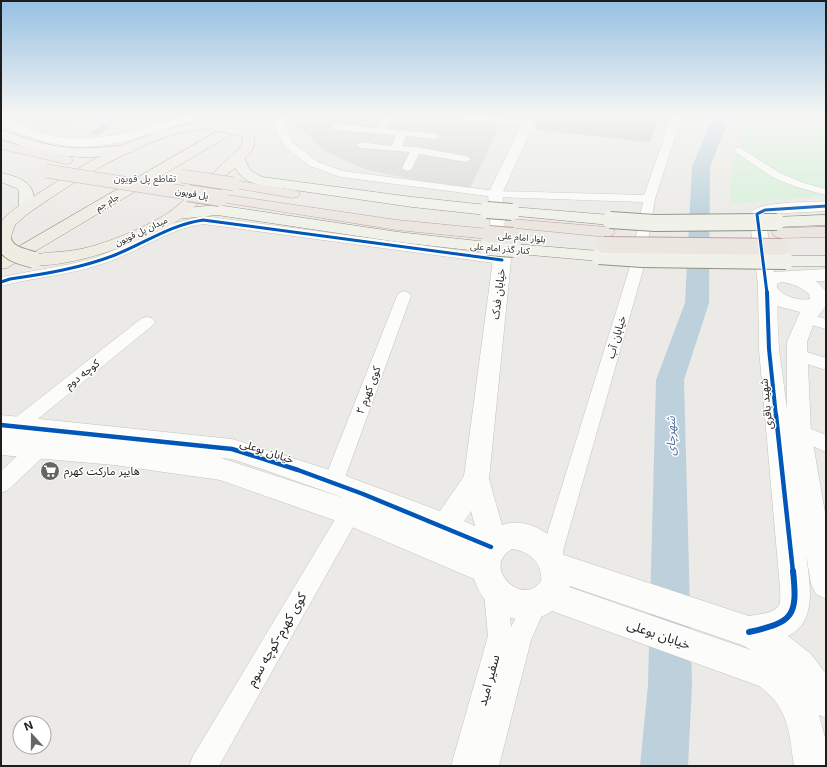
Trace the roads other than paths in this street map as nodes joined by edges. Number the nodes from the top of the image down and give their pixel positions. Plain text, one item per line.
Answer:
1 (416, 150) edge
2 (23, 151) edge
3 (64, 151) edge
4 (106, 151) edge
5 (122, 151) edge
6 (189, 151) edge
7 (199, 151) edge
8 (244, 151) edge
9 (297, 151) edge
10 (420, 151) edge
11 (520, 151) edge
12 (665, 151) edge
13 (741, 151) edge
14 (238, 158) junction
15 (466, 159) dead end
16 (31, 167) dead end
17 (119, 168) dead end
18 (407, 168) dead end
19 (135, 170) dead end
20 (1, 177) edge
21 (234, 184) joint
22 (826, 192) edge
23 (220, 198) joint
24 (649, 199) junction
25 (826, 206) edge
26 (27, 207) junction
27 (177, 214) junction
28 (826, 220) edge
29 (826, 228) edge
30 (500, 229) junction
31 (826, 232) edge
32 (801, 233) junction
33 (3, 237) edge
34 (605, 238) junction
35 (826, 246) edge
36 (780, 254) junction
37 (52, 260) junction
38 (826, 261) edge
39 (1, 264) edge
40 (1, 275) edge
41 (826, 275) edge
42 (1, 282) edge
43 (404, 296) dead end
44 (819, 306) edge
45 (147, 322) dead end
46 (797, 355) junction
47 (826, 364) edge
48 (59, 430) junction
49 (6, 432) edge
50 (799, 432) junction
51 (826, 444) edge
52 (40, 447) junction
53 (476, 479) junction
54 (333, 483) junction
55 (1, 484) edge
56 (350, 513) junction
57 (819, 516) edge
58 (446, 526) junction
59 (491, 563) junction
60 (547, 581) junction
61 (826, 584) edge
62 (749, 632) junction
63 (826, 701) edge
64 (202, 766) edge
65 (465, 766) edge
66 (485, 766) edge
67 (812, 766) edge

1 - 18 street
2 - 17 highway
3 - 4 main road
5 - 26 main road
6 - 33 main road, جام جم
7 - 39 main road, جام جم
8 - 14 main road, میدان پل قویون
9 - 30 street
10 - 15 street
11 - 30 street, خیابان فدک
12 - 24 street, خیابان آب
13 - 22 street
14 - 27 main road, میدان پل قویون
14 - 30 main road, کنار گذر امام علی
16 - 23 highway, پل قویون, bridge
19 - 21 highway, پل قویون, bridge
20 - 26 main road
21 - 30 highway, بلوار امام علی
23 - 30 highway, بلوار امام علی
24 - 30 street
24 - 60 street, خیابان آب
25 - 36 street, شهید باقری
26 - 33 main road
27 - 30 main road, کنار گذر امام علی
27 - 37 main road, میدان پل قویون
28 - 36 main road, کنار گذر امام علی
29 - 32 main road
30 - 34 main road, کنار گذر امام علی
30 - 34 highway, بلوار امام علی
30 - 42 street
30 - 53 street, خیابان فدک
31 - 32 highway, بلوار امام علی
32 - 36 highway, بلوار امام علی
33 - 37 main road, میدان پل قویون, bridge
34 - 36 highway, بلوار امام علی
34 - 36 main road, کنار گذر امام علی, bridge
35 - 36 highway, بلوار امام علی
36 - 38 main road, کنار گذر امام علی
36 - 41 street
36 - 44 street
36 - 44 street
36 - 62 street, شهید باقری
37 - 40 main road
43 - 54 street, کوی کهرم ۲
44 - 46 street
45 - 49 street, کوچه دوم
46 - 47 street
46 - 50 street
48 - 49 street, خیابان بوعلی
48 - 52 street
48 - 54 street, خیابان بوعلی
49 - 52 street
50 - 51 street
50 - 57 street
52 - 55 street
52 - 56 street
53 - 58 street, خیابان فدک
53 - 59 street, خیابان فدک
54 - 58 street, خیابان بوعلی
56 - 59 street
56 - 64 street, کوی کهرم-کوچه سوم
57 - 61 street
58 - 59 street, خیابان بوعلی
59 - 60 street
59 - 60 street
59 - 65 street, سفیر امید
60 - 62 street
60 - 66 street, سفیر امید
60 - 67 street, خیابان بوعلی
62 - 63 street

